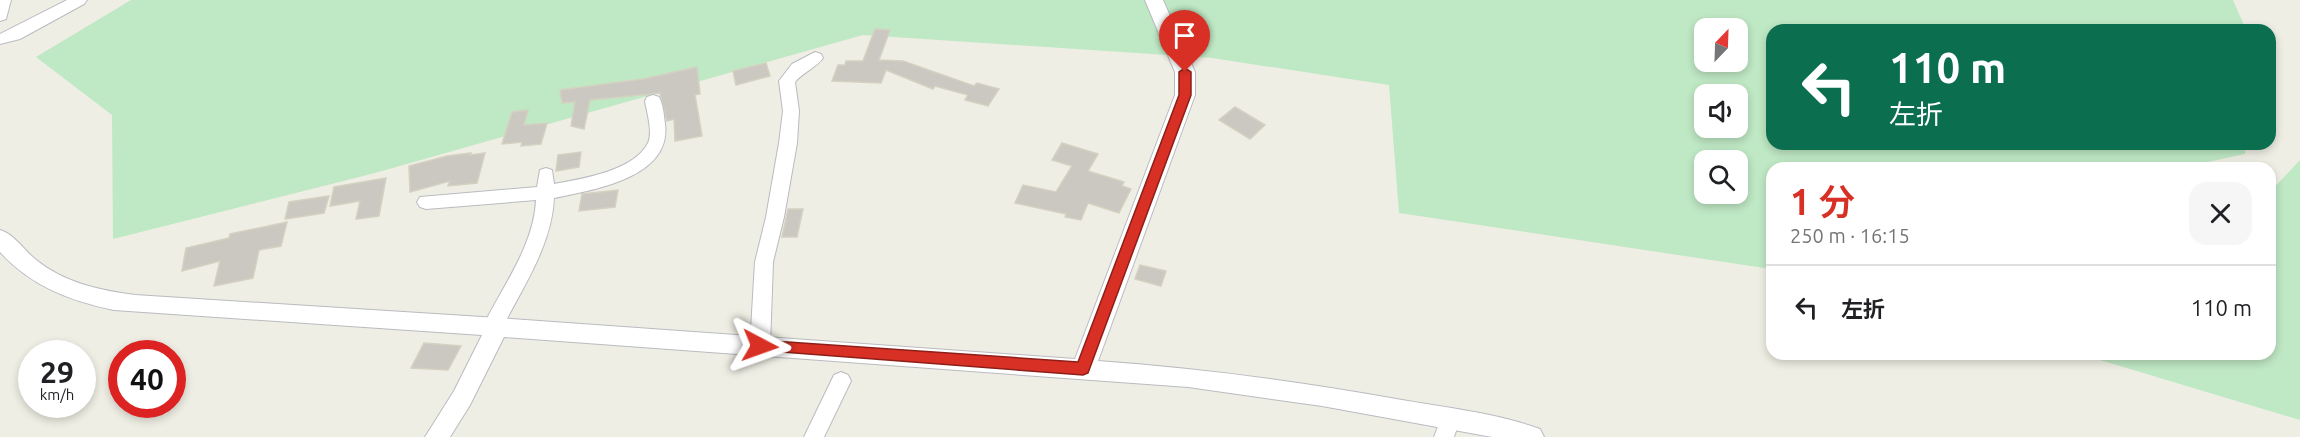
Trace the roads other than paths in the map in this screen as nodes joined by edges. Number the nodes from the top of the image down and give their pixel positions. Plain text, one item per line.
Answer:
1 (2, 0) edge
2 (79, 0) edge
3 (1154, 0) edge
4 (0, 15) edge
5 (0, 39) edge
6 (815, 58) dead end
7 (653, 101) dead end
8 (546, 184) junction
9 (426, 202) dead end
10 (0, 238) edge
11 (496, 326) junction
12 (760, 346) junction
13 (1083, 369) junction
14 (841, 381) dead end
15 (1447, 428) edge
16 (437, 437) edge
17 (814, 437) edge
18 (1532, 437) edge

1 - 4 street
2 - 5 street
3 - 13 street
6 - 12 street
7 - 8 street
8 - 9 street
8 - 11 street
10 - 11 street
11 - 12 street
11 - 16 street
12 - 13 street
13 - 15 street
14 - 17 street
15 - 18 street

